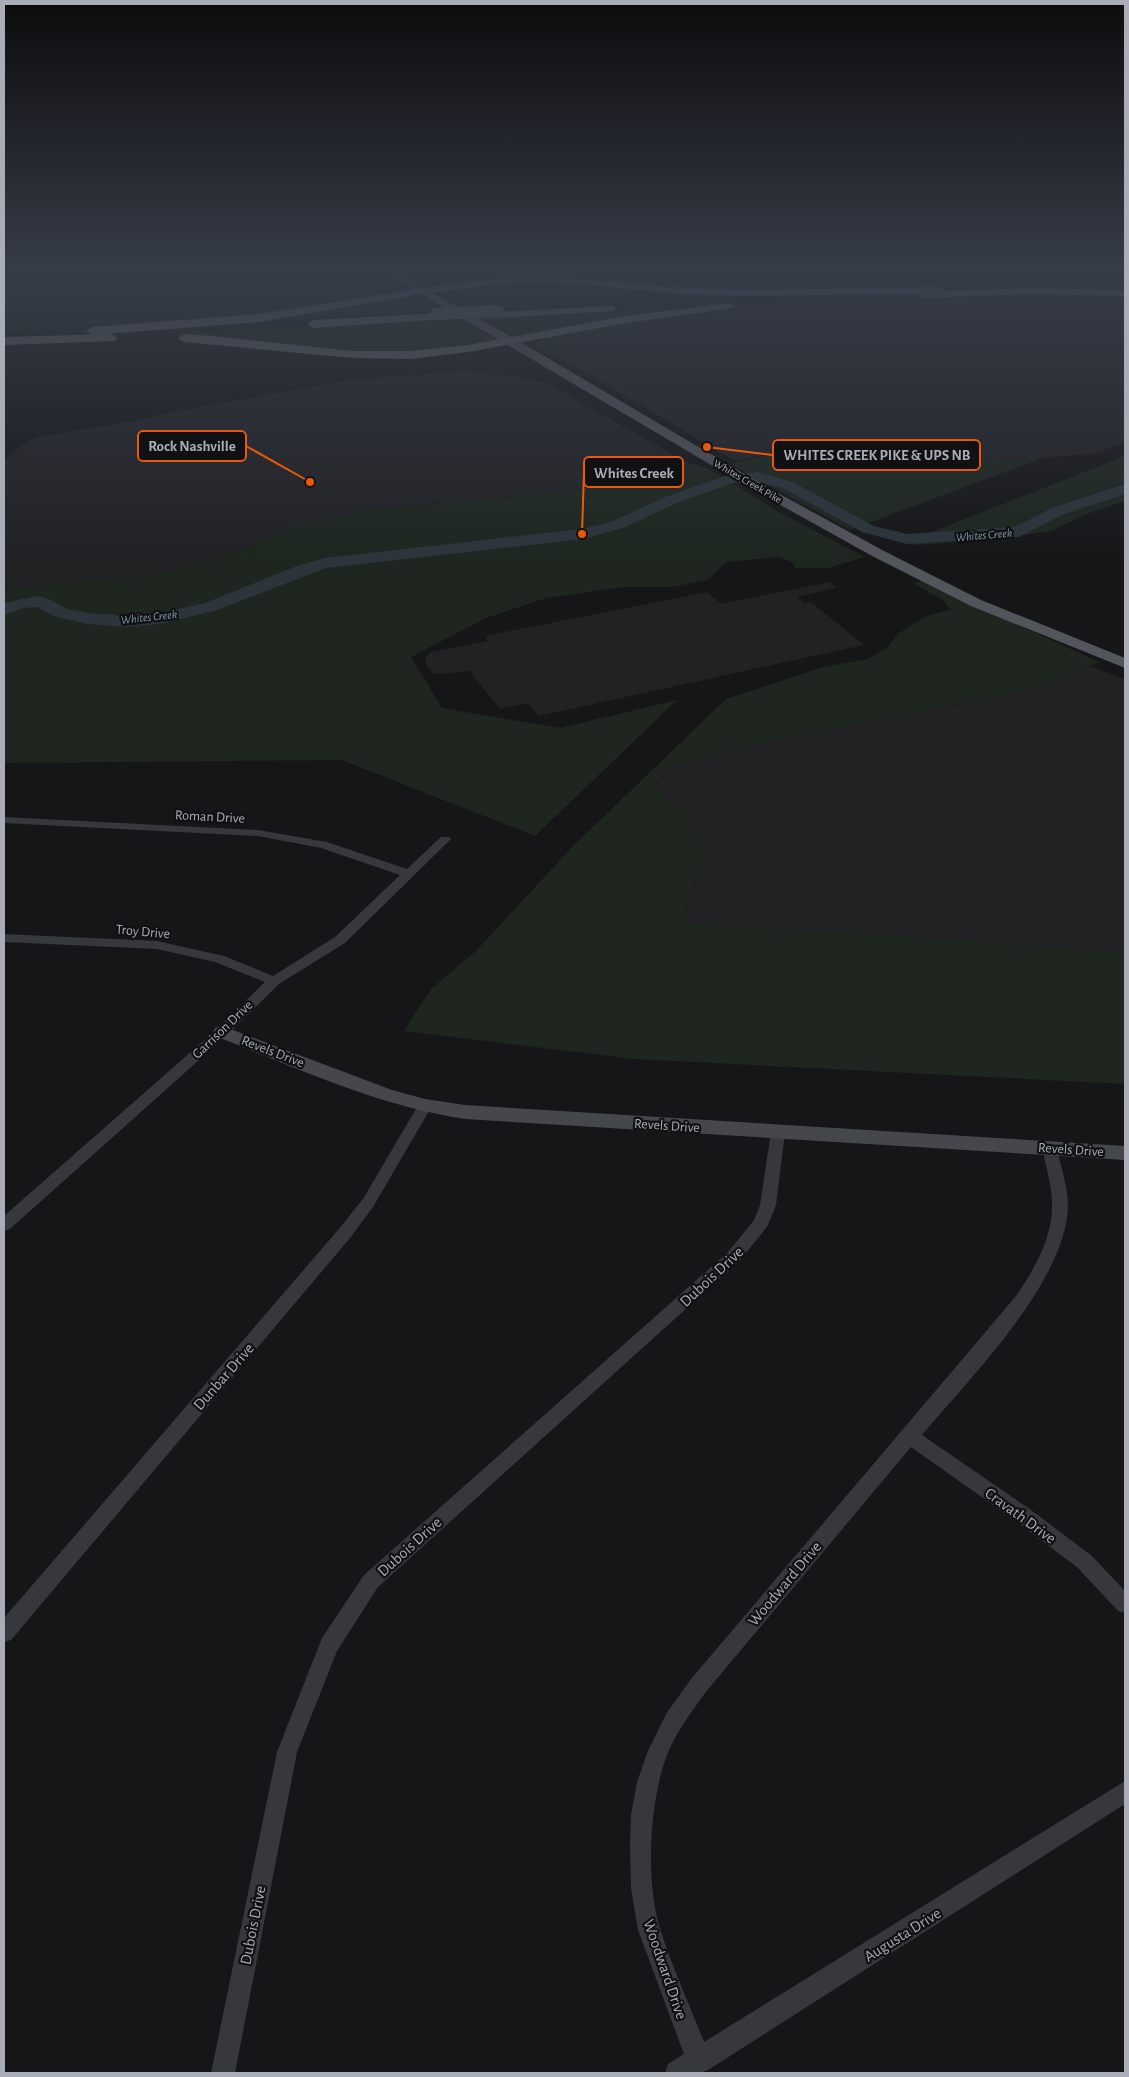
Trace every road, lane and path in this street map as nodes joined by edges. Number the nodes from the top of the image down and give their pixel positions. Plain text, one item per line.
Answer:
1 (555, 367) edge
2 (1125, 663) edge
3 (4, 820) edge
4 (445, 839) dead end
5 (409, 874) junction
6 (4, 938) edge
7 (274, 981) junction
8 (222, 1032) junction
9 (424, 1106) junction
10 (778, 1132) junction
11 (1049, 1147) junction
12 (1125, 1152) edge
13 (4, 1225) edge
14 (908, 1435) junction
15 (1125, 1604) edge
16 (4, 1633) edge
17 (1125, 1792) edge
18 (699, 2061) junction
19 (223, 2073) edge
20 (677, 2073) edge

1 - 2 main road, Whites Creek Pike
3 - 5 street, Roman Drive
4 - 5 street, Garrison Drive
5 - 7 street, Garrison Drive
6 - 7 street, Troy Drive
7 - 8 street, Garrison Drive
8 - 9 street, Revels Drive
8 - 13 street, Garrison Drive
9 - 10 street, Revels Drive
9 - 16 street, Dunbar Drive
10 - 11 street, Revels Drive
10 - 19 street, Dubois Drive
11 - 12 street, Revels Drive
11 - 14 street, Woodward Drive
14 - 15 street, Cravath Drive
14 - 18 street, Woodward Drive
17 - 18 street, Augusta Drive
18 - 20 street, Augusta Drive

